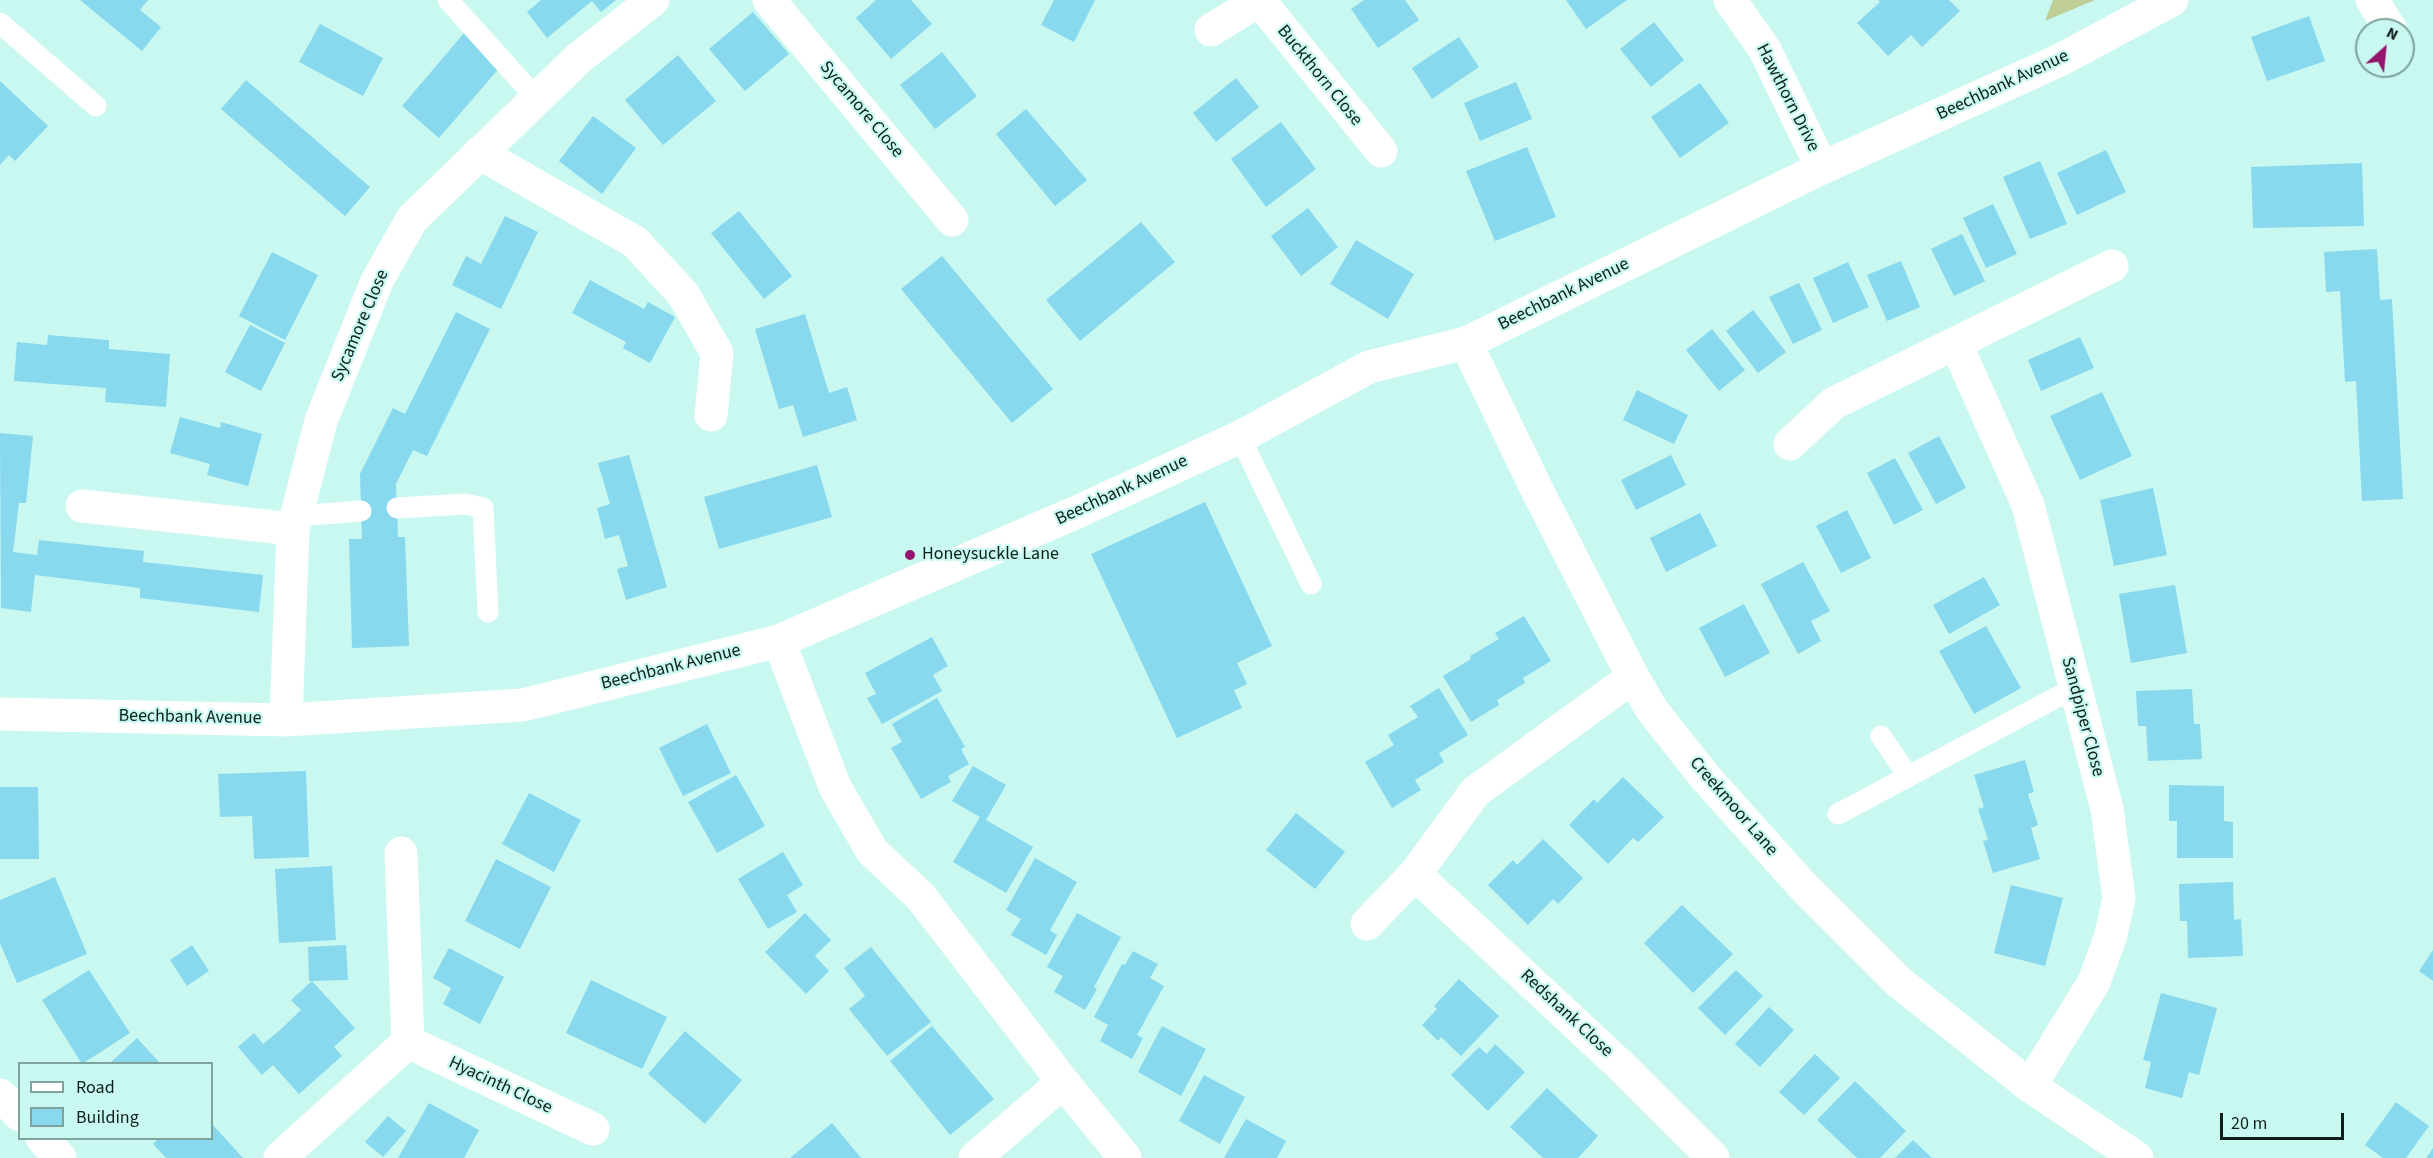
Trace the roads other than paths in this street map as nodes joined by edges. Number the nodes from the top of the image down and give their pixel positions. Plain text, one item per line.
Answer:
1 (448, 0) edge
2 (653, 0) edge
3 (769, 0) edge
4 (1258, 0) edge
5 (1730, 0) edge
6 (2172, 0) edge
7 (2372, 0) edge
8 (2383, 18) edge
9 (0, 23) edge
10 (1210, 30) dead end
11 (537, 99) junction
12 (96, 106) dead end
13 (1381, 151) dead end
14 (479, 153) junction
15 (1822, 168) junction
16 (952, 220) dead end
17 (2112, 266) dead end
18 (1466, 343) junction
19 (1956, 344) junction
20 (711, 415) dead end
21 (1240, 437) junction
22 (1790, 444) dead end
23 (82, 506) dead end
24 (397, 508) dead end
25 (361, 512) dead end
26 (295, 522) junction
27 (1311, 584) dead end
28 (488, 612) dead end
29 (779, 641) junction
30 (1633, 677) junction
31 (2074, 688) junction
32 (0, 714) edge
33 (286, 720) junction
34 (1881, 736) dead end
35 (1908, 776) junction
36 (1838, 814) dead end
37 (401, 853) dead end
38 (1415, 874) junction
39 (1367, 924) dead end
40 (408, 1042) junction
41 (1064, 1082) junction
42 (2030, 1086) junction
43 (0, 1095) edge
44 (18, 1113) edge
45 (593, 1129) dead end
46 (44, 1140) edge
47 (60, 1158) edge
48 (280, 1158) edge
49 (975, 1158) edge
50 (1125, 1158) edge
51 (1713, 1158) edge
52 (2137, 1158) edge

1 - 11 lane
2 - 11 street, Sycamore Close
3 - 16 street, Sycamore Close
4 - 10 street, Buckthorn Close
4 - 13 street, Buckthorn Close
5 - 15 street, Hawthorn Drive
6 - 15 street, Beechbank Avenue
7 - 8 street
9 - 12 lane
11 - 14 street, Sycamore Close
14 - 20 street
14 - 26 street, Sycamore Close
15 - 18 street, Beechbank Avenue
17 - 19 street
18 - 21 street, Beechbank Avenue
18 - 30 street, Creekmoor Lane
19 - 22 street
19 - 31 street, Sandpiper Close
21 - 27 lane
21 - 29 street, Beechbank Avenue
23 - 26 street
24 - 28 lane
25 - 26 lane
26 - 33 street, Sycamore Close
29 - 33 street, Beechbank Avenue
29 - 41 street
30 - 38 street
30 - 42 street, Creekmoor Lane
31 - 35 lane
31 - 42 street, Sandpiper Close
32 - 33 street, Beechbank Avenue
34 - 35 lane
35 - 36 lane
37 - 40 street
38 - 39 street
38 - 51 street, Redshank Close
40 - 45 street, Hyacinth Close
40 - 48 street
41 - 49 street
41 - 50 street
42 - 52 street, Creekmoor Lane
43 - 44 street
46 - 47 street

